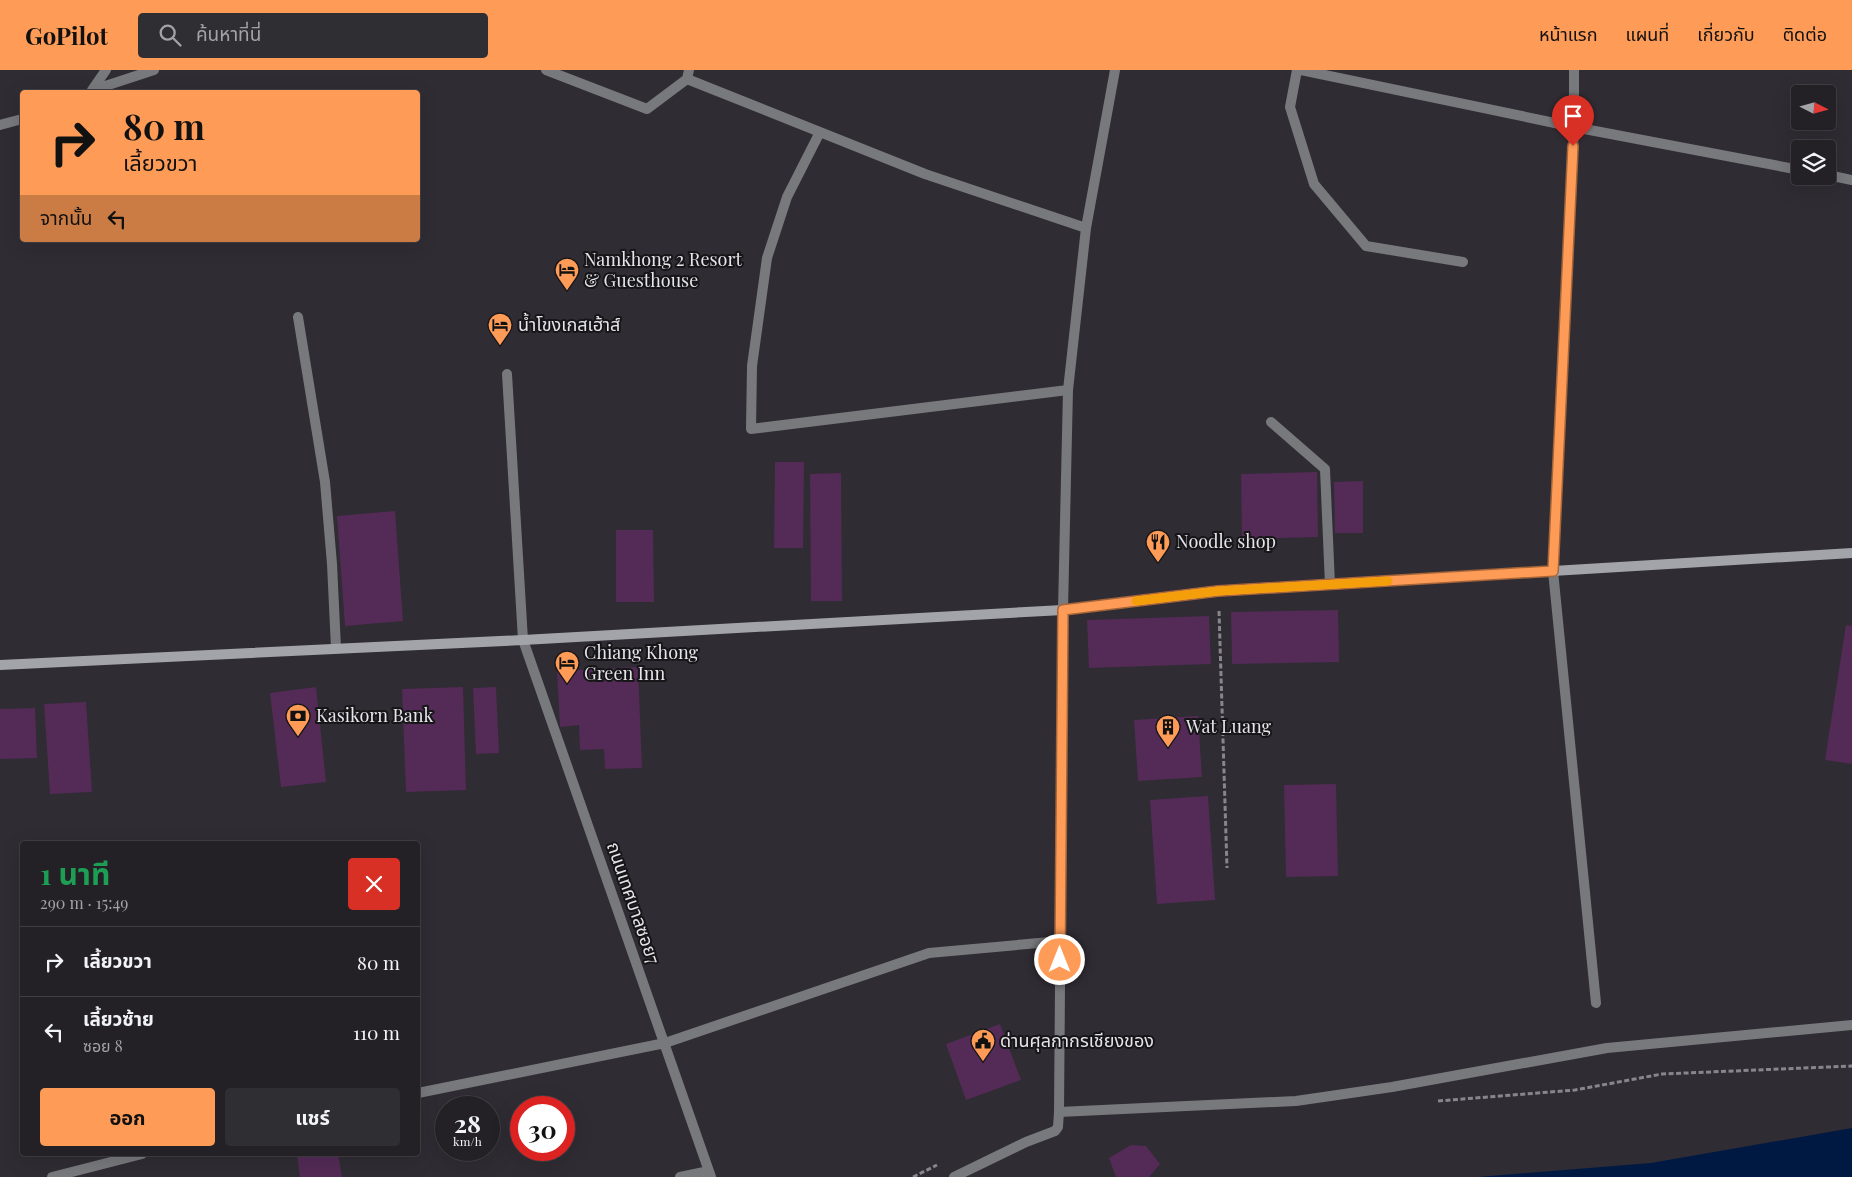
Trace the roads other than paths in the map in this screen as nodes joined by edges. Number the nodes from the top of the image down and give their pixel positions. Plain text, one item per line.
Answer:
1 (106, 70) edge
2 (154, 70) edge
3 (546, 70) edge
4 (1115, 70) edge
5 (1297, 70) edge
6 (1301, 70) edge
7 (1574, 70) edge
8 (688, 74) edge
9 (91, 90) edge
10 (93, 90) edge
11 (20, 120) edge
12 (0, 125) edge
13 (1574, 126) junction
14 (820, 132) junction
15 (1791, 168) edge
16 (1836, 177) edge
17 (1852, 180) edge
18 (1086, 228) junction
19 (1463, 262) dead end
20 (298, 317) dead end
21 (507, 374) dead end
22 (1068, 390) junction
23 (1272, 422) dead end
24 (1852, 553) edge
25 (1553, 571) junction
26 (1330, 585) junction
27 (1063, 610) junction
28 (523, 640) junction
29 (336, 648) junction
30 (0, 665) edge
31 (1061, 941) junction
32 (1596, 1003) dead end
33 (1852, 1025) edge
34 (665, 1042) junction
35 (420, 1093) edge
36 (1059, 1112) junction
37 (134, 1156) edge
38 (711, 1174) edge
39 (52, 1177) edge
40 (680, 1177) edge
41 (954, 1177) edge

1 - 9 street
2 - 10 street
3 - 8 street
4 - 18 street
5 - 19 street
6 - 13 street
7 - 13 street
8 - 14 street
11 - 12 street
13 - 15 street
13 - 25 street
14 - 18 street
14 - 22 street
16 - 17 street
18 - 22 street
20 - 29 street
21 - 28 street, ถนนเทศบาลซอย7
22 - 27 street
23 - 26 street
24 - 25 main road
25 - 26 main road
25 - 32 street
26 - 27 main road
27 - 28 main road
27 - 31 street
28 - 29 main road
28 - 34 street, ถนนเทศบาลซอย7
29 - 30 main road
31 - 34 street
31 - 36 street
33 - 36 street
34 - 35 street
34 - 38 street, ถนนเทศบาลซอย7
36 - 41 street
37 - 39 street
38 - 40 street

